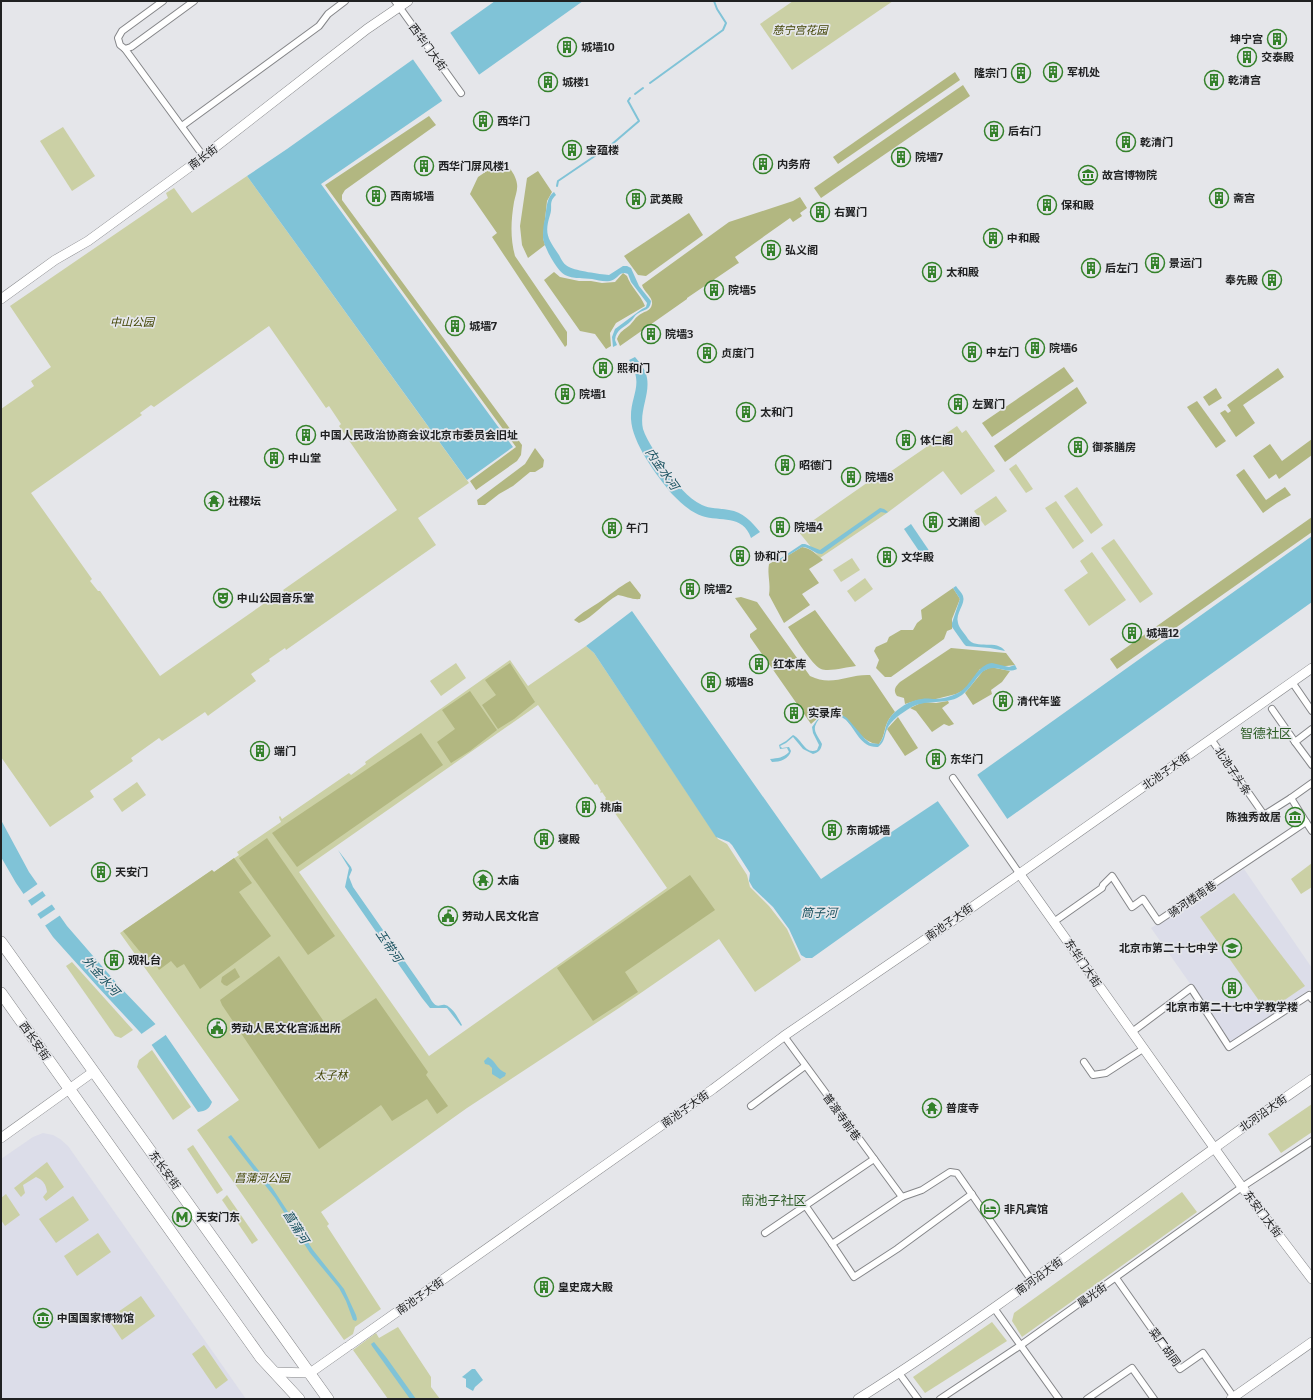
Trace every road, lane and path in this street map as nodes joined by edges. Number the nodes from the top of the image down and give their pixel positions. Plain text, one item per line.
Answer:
1 (163, 1) edge
2 (194, 1) edge
3 (345, 1) edge
4 (408, 1) edge
5 (397, 4) edge
6 (125, 49) junction
7 (462, 93) dead end
8 (182, 126) junction
9 (204, 157) junction
10 (1, 299) edge
11 (1312, 668) edge
12 (1292, 682) junction
13 (1272, 710) dead end
14 (1312, 711) edge
15 (1312, 730) edge
16 (1211, 739) junction
17 (1295, 742) junction
18 (1312, 766) edge
19 (953, 778) dead end
20 (1312, 783) edge
21 (1291, 798) junction
22 (1306, 822) junction
23 (1312, 831) edge
24 (1019, 873) junction
25 (1055, 921) junction
26 (1, 942) edge
27 (1, 992) edge
28 (1312, 999) edge
29 (1132, 1032) junction
30 (784, 1036) junction
31 (1143, 1049) junction
32 (1084, 1062) dead end
33 (805, 1066) junction
34 (93, 1072) junction
35 (1312, 1079) edge
36 (69, 1089) junction
37 (751, 1106) dead end
38 (1, 1138) edge
39 (1312, 1141) edge
40 (1215, 1148) junction
41 (874, 1159) junction
42 (1242, 1187) junction
43 (972, 1194) junction
44 (902, 1197) junction
45 (806, 1205) junction
46 (765, 1233) dead end
47 (832, 1244) junction
48 (1116, 1278) junction
49 (1312, 1279) edge
50 (1032, 1281) junction
51 (994, 1308) junction
52 (1312, 1342) edge
53 (1021, 1345) junction
54 (274, 1372) junction
55 (899, 1373) junction
56 (310, 1374) junction
57 (1233, 1398) edge
58 (299, 1399) edge
59 (328, 1399) edge
60 (858, 1399) edge
61 (918, 1399) edge
62 (940, 1399) edge
63 (1059, 1399) edge
64 (1087, 1399) edge
65 (1154, 1399) edge

1 - 6 street
2 - 6 street
3 - 8 street
4 - 5 street, 南长街
5 - 7 street, 西华门大街
5 - 9 street, 南长街
6 - 8 street
8 - 9 street
9 - 10 street, 南长街
11 - 12 street, 北池子大街
12 - 14 street
12 - 16 street, 北池子大街
13 - 17 street
15 - 17 street
16 - 21 street, 北池子头条
16 - 24 street, 北池子大街
17 - 18 street
19 - 24 street, 东华门大街
20 - 21 street
21 - 22 street
22 - 23 street
22 - 25 street, 骑河楼南巷
24 - 25 street, 东华门大街
24 - 30 street, 南池子大街
25 - 29 street, 东华门大街
26 - 34 highway, 东长安街
27 - 36 highway, 西长安街
28 - 29 street
29 - 31 street, 东华门大街
30 - 33 street, 普渡寺前巷
30 - 56 street, 南池子大街
31 - 32 street
31 - 40 street, 东华门大街
33 - 37 street
33 - 41 street, 普渡寺前巷
34 - 36 street
34 - 56 highway, 东长安街
35 - 40 street, 北河沿大街
36 - 38 street
36 - 54 highway
39 - 42 street, 晨光街
40 - 42 street, 东安门大街
40 - 50 street, 南河沿大街
41 - 44 street, 普渡寺前巷
41 - 45 street
42 - 48 street, 晨光街
42 - 49 street, 东安门大街
43 - 44 street
43 - 47 street
43 - 50 street
44 - 47 street
45 - 46 street
45 - 47 street
48 - 53 street, 晨光街
48 - 57 street, 菜厂胡同
50 - 51 street, 南河沿大街
51 - 53 street
51 - 55 street, 南河沿大街
52 - 57 street
53 - 62 street, 晨光街
53 - 63 street
54 - 56 street
54 - 58 highway
55 - 60 street, 南河沿大街
55 - 61 street
56 - 59 highway, 东长安街
64 - 65 street

